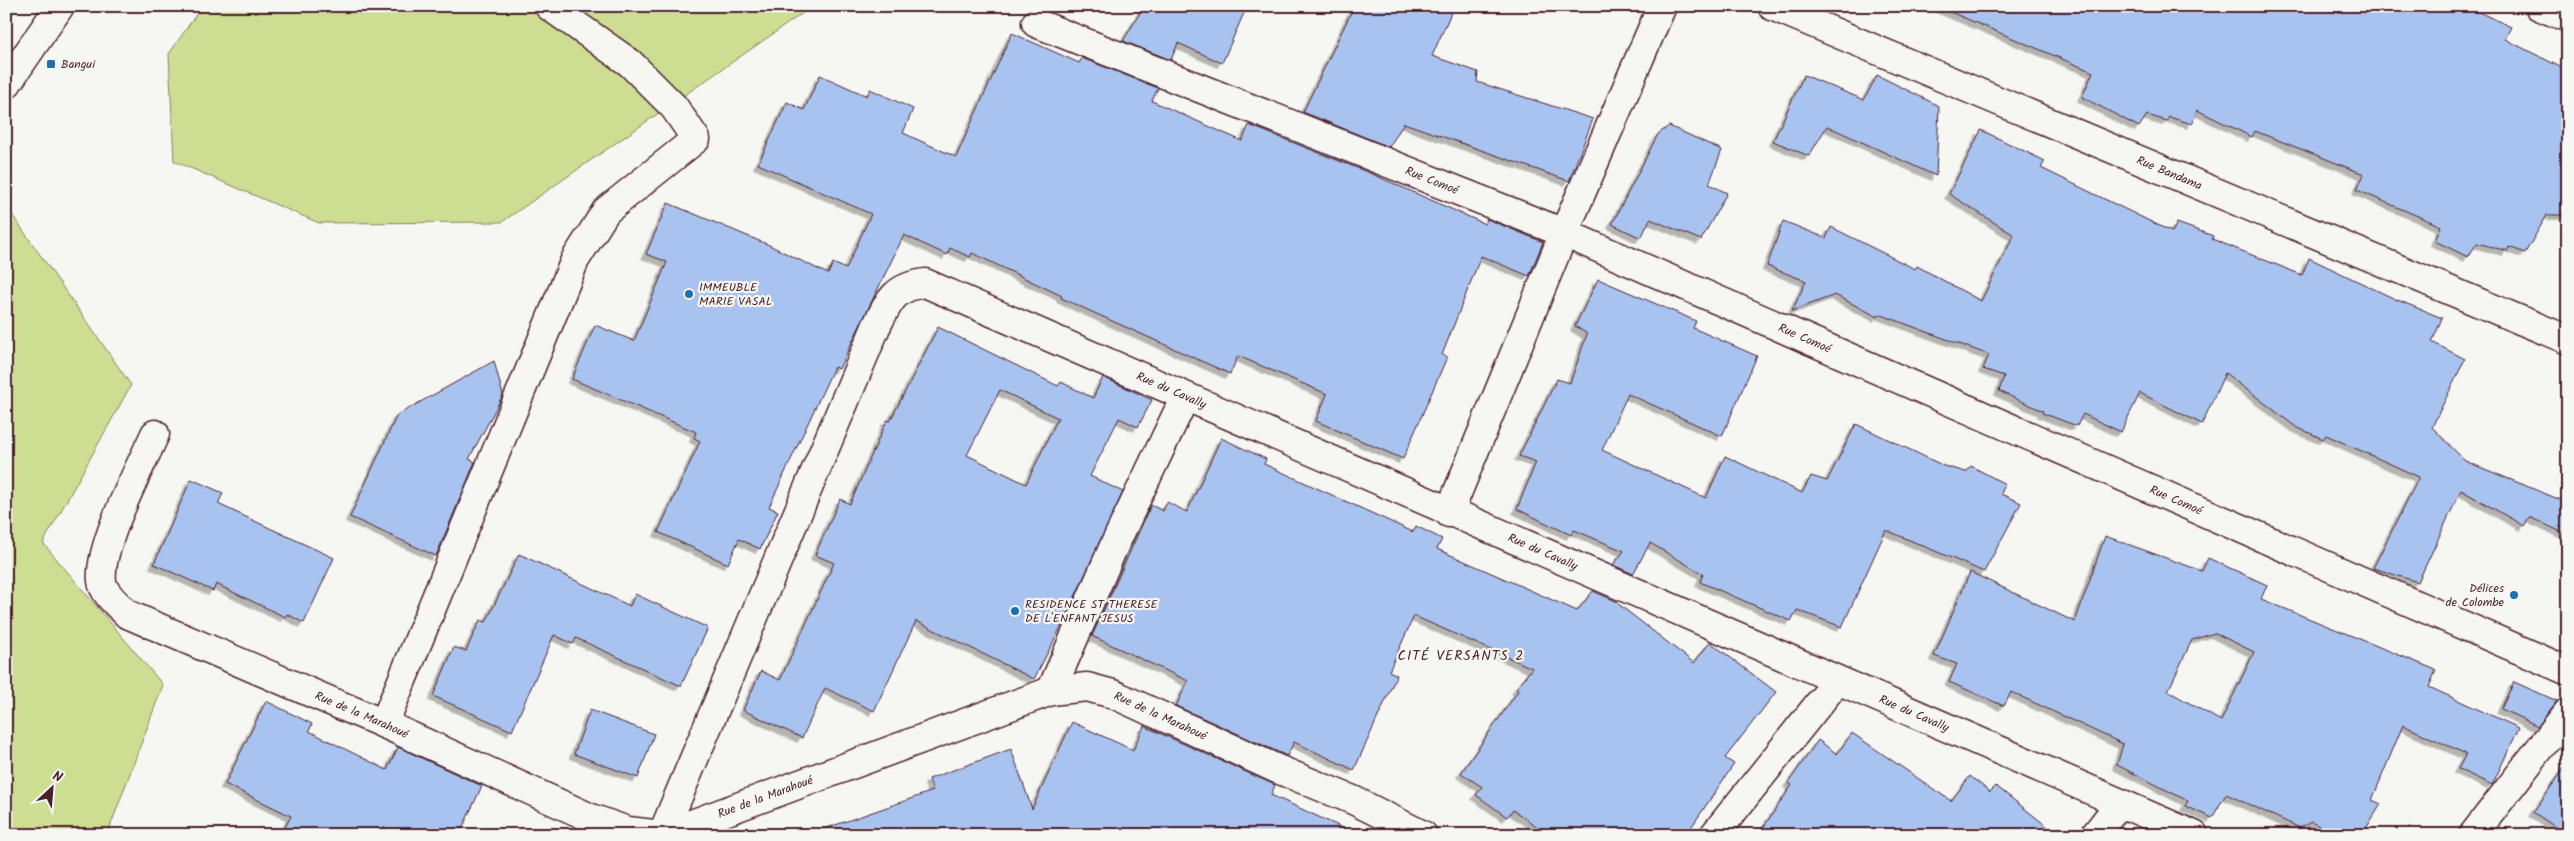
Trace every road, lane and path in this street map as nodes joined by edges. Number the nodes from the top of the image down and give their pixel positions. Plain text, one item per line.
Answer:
1 (60, 6) edge
2 (549, 6) edge
3 (1662, 6) edge
4 (1772, 6) edge
5 (2539, 6) edge
6 (2568, 18) edge
7 (1036, 23) dead end
8 (6, 85) edge
9 (1564, 232) junction
10 (2568, 340) edge
11 (1185, 397) junction
12 (155, 434) dead end
13 (1449, 513) junction
14 (2568, 671) edge
15 (1838, 681) junction
16 (1051, 691) junction
17 (2568, 712) edge
18 (384, 724) junction
19 (2120, 803) junction
20 (662, 835) edge
21 (1424, 835) edge
22 (1714, 835) edge
23 (2095, 835) edge
24 (2194, 835) edge
25 (2473, 835) edge

1 - 8 street
2 - 18 street
3 - 9 street
4 - 10 street, Rue Bandama
5 - 6 street
7 - 9 street, Rue Comoé
9 - 13 street
9 - 14 street, Rue Comoé
11 - 13 street, Rue du Cavally
11 - 16 street
11 - 20 street, Rue du Cavally
12 - 18 street, Rue de la Marahoué
13 - 15 street, Rue du Cavally
15 - 19 street, Rue du Cavally
15 - 22 street
16 - 20 street, Rue de la Marahoué
16 - 21 street, Rue de la Marahoué
17 - 25 street
18 - 20 street, Rue de la Marahoué
19 - 23 street
19 - 24 street, Rue du Cavally

